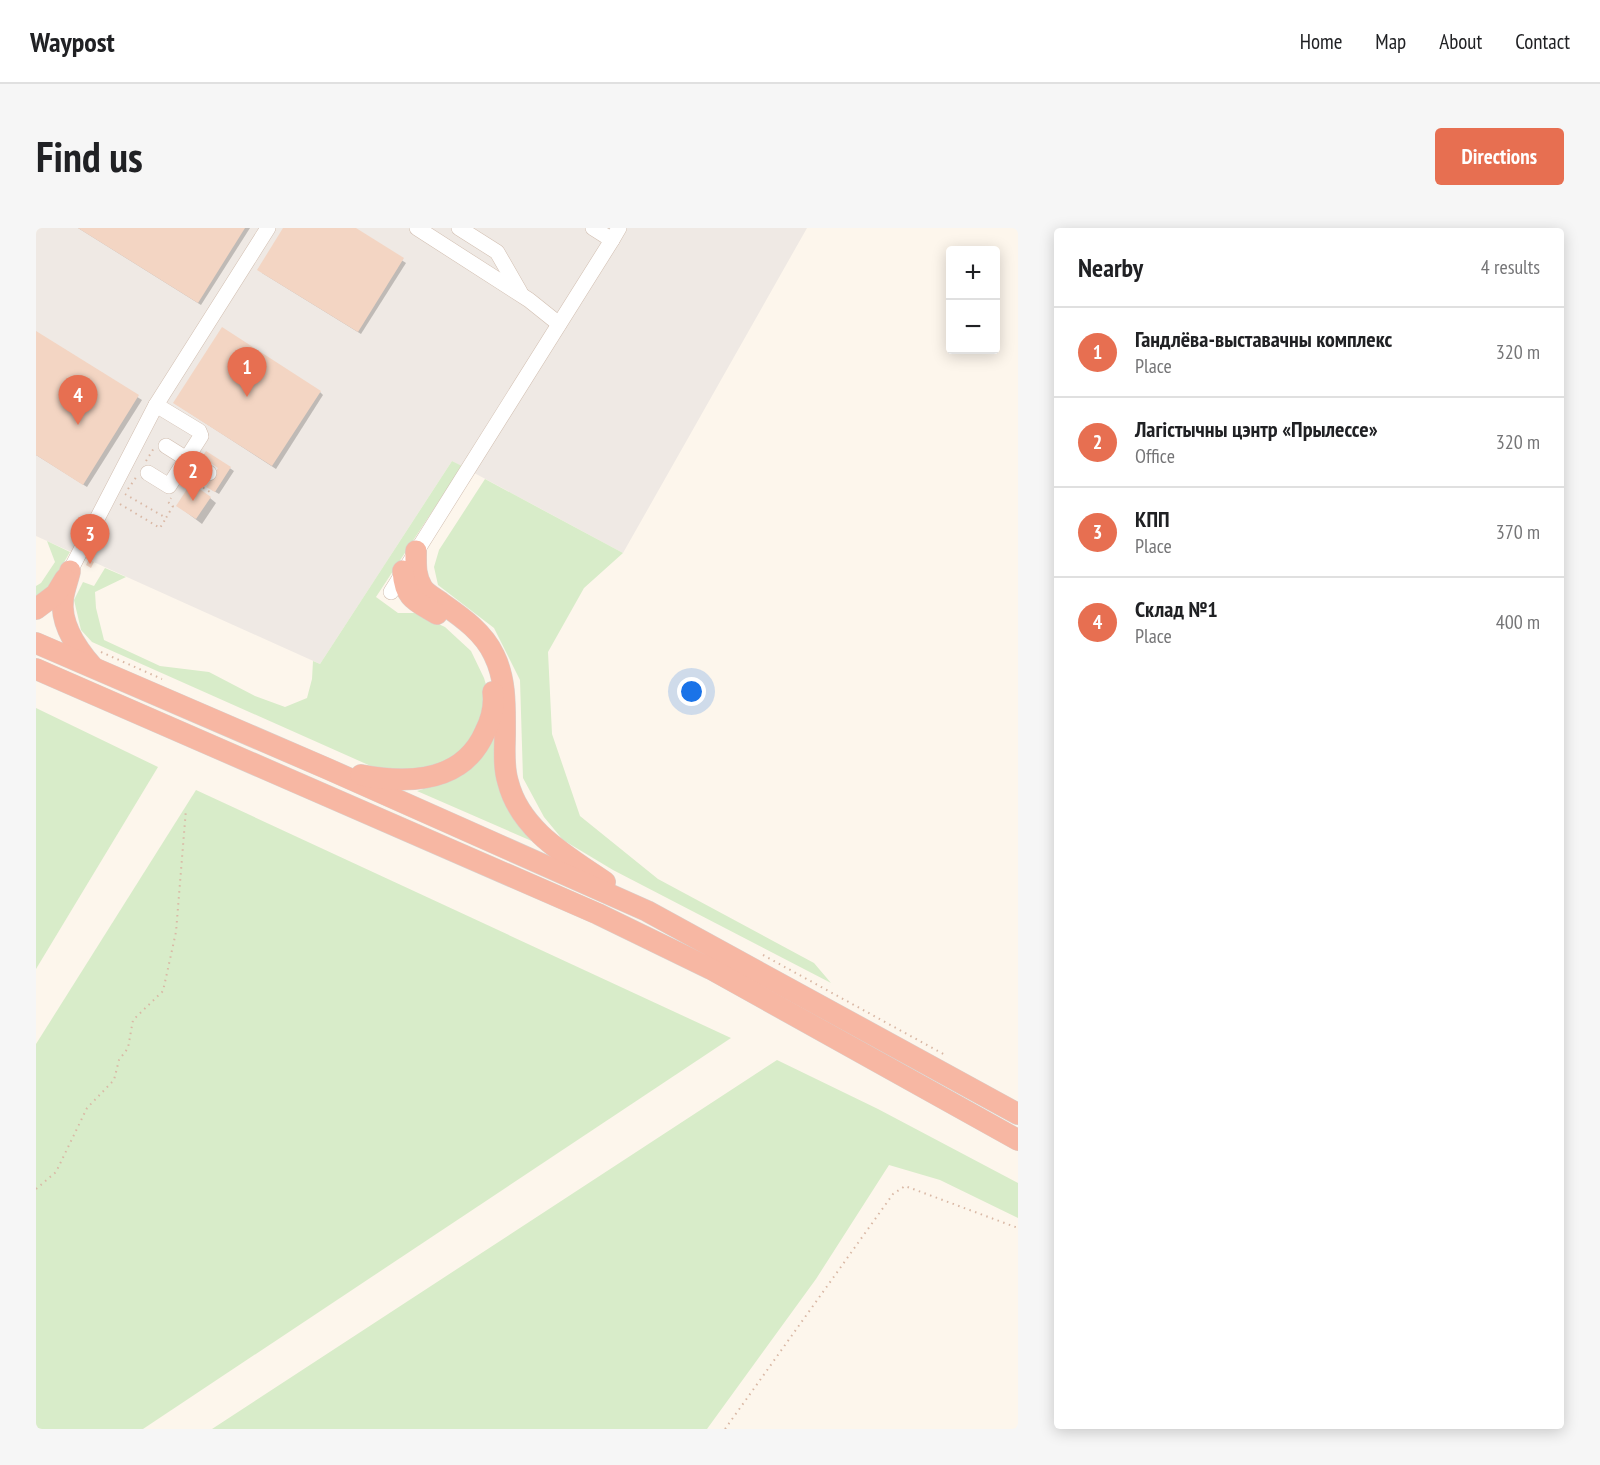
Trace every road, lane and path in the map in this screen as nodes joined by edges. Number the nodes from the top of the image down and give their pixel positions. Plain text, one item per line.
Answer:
1 (268, 228) edge
2 (417, 228) edge
3 (459, 228) edge
4 (593, 228) edge
5 (616, 234) edge
6 (522, 296) junction
7 (559, 324) junction
8 (156, 405) junction
9 (166, 446) dead end
10 (186, 459) junction
11 (148, 473) dead end
12 (209, 473) dead end
13 (173, 493) dead end
14 (125, 494) dead end
15 (416, 552) junction
16 (70, 571) junction
17 (404, 572) junction
18 (391, 592) dead end
19 (36, 609) edge
20 (36, 643) edge
21 (98, 661) junction
22 (36, 669) edge
23 (164, 680) dead end
24 (328, 769) junction
25 (186, 809) dead end
26 (647, 911) junction
27 (761, 954) dead end
28 (946, 1055) dead end
29 (1018, 1114) edge
30 (1018, 1140) edge
31 (36, 1190) edge
32 (1018, 1228) edge
33 (725, 1429) edge

1 - 8 lane
2 - 6 lane
3 - 6 lane
4 - 5 lane
5 - 7 lane
6 - 7 lane
7 - 15 lane
8 - 10 lane
8 - 16 lane
9 - 10 lane
10 - 11 lane
10 - 12 lane
13 - 14 path
15 - 17 lane
15 - 26 highway
16 - 19 highway
16 - 21 highway
17 - 18 lane
17 - 24 highway
20 - 21 highway
21 - 23 path
21 - 24 highway
22 - 30 highway
24 - 26 highway
25 - 31 path
26 - 29 highway
27 - 28 path
32 - 33 path

